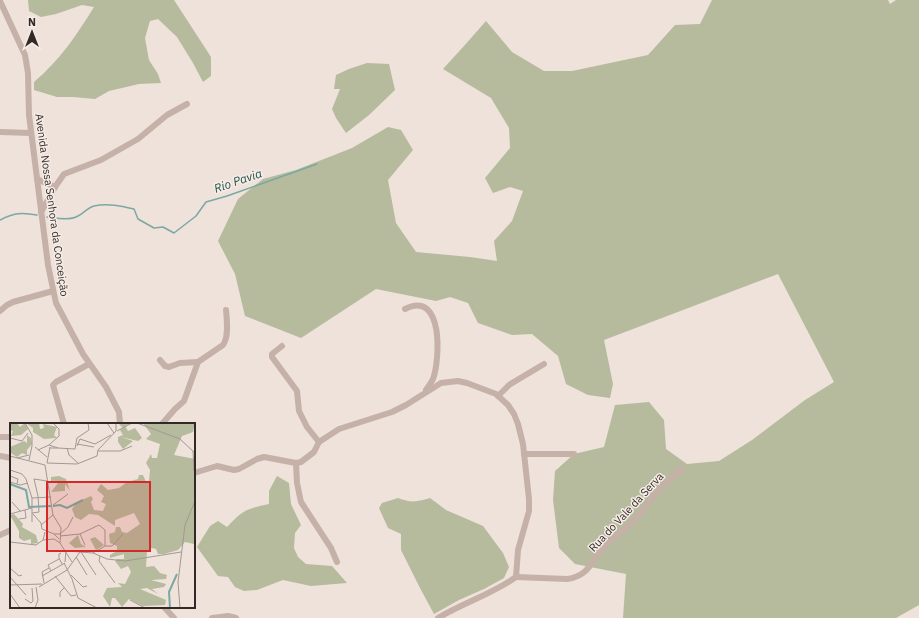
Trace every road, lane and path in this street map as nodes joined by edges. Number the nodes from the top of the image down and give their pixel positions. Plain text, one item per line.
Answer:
1 (0, 1) edge
2 (187, 104) dead end
3 (0, 132) edge
4 (31, 133) junction
5 (37, 179) junction
6 (55, 187) junction
7 (41, 212) junction
8 (53, 291) junction
9 (405, 309) dead end
10 (226, 310) dead end
11 (0, 311) edge
12 (282, 346) dead end
13 (160, 360) dead end
14 (198, 362) junction
15 (89, 364) junction
16 (544, 364) dead end
17 (426, 392) junction
18 (498, 396) junction
19 (64, 423) edge
20 (120, 423) edge
21 (163, 423) edge
22 (319, 442) junction
23 (524, 454) junction
24 (574, 454) dead end
25 (0, 456) edge
26 (10, 458) edge
27 (296, 463) junction
28 (683, 468) dead end
29 (195, 473) edge
30 (10, 530) edge
31 (0, 534) edge
32 (337, 562) dead end
33 (516, 577) junction
34 (166, 609) edge
35 (164, 618) edge
36 (174, 618) edge
37 (212, 618) edge
38 (236, 618) edge
39 (438, 618) edge

1 - 4 street, Avenida Nossa Senhora da Conceição
2 - 6 street
3 - 4 street
4 - 5 street, Avenida Nossa Senhora da Conceição
5 - 6 street
5 - 7 street, Avenida Nossa Senhora da Conceição
6 - 7 street
7 - 8 street, Avenida Nossa Senhora da Conceição
8 - 11 street
8 - 15 street, Avenida Nossa Senhora da Conceição
9 - 17 street
10 - 14 street
12 - 22 street
13 - 14 street
14 - 21 street
15 - 19 street
15 - 20 street, Avenida Nossa Senhora da Conceição
16 - 18 street
17 - 18 street
17 - 22 street
18 - 23 street
22 - 27 street
23 - 24 street
23 - 33 street
25 - 26 street
27 - 29 street
27 - 32 street
28 - 33 street, Rua do Vale da Serva
30 - 31 street
33 - 39 street
34 - 35 street
34 - 36 street
37 - 38 street

